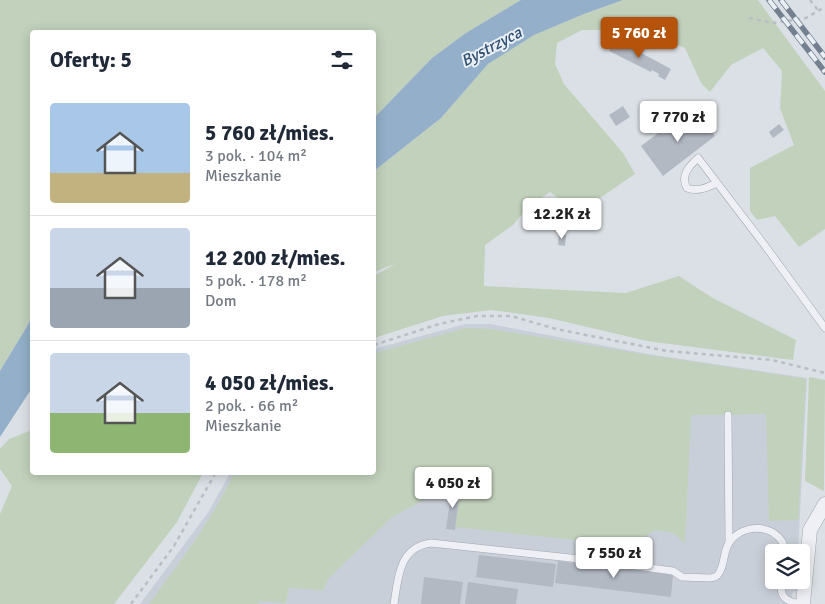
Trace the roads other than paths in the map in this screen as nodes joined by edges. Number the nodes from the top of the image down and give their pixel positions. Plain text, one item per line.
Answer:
1 (717, 183) junction
2 (825, 328) edge
3 (728, 416) dead end
4 (825, 504) edge
5 (729, 543) junction
6 (783, 544) edge
7 (781, 589) edge
8 (394, 604) edge
9 (802, 604) edge

1 - 1 lane
1 - 2 lane
3 - 5 lane
4 - 9 street
5 - 6 lane
5 - 8 lane
7 - 9 lane

